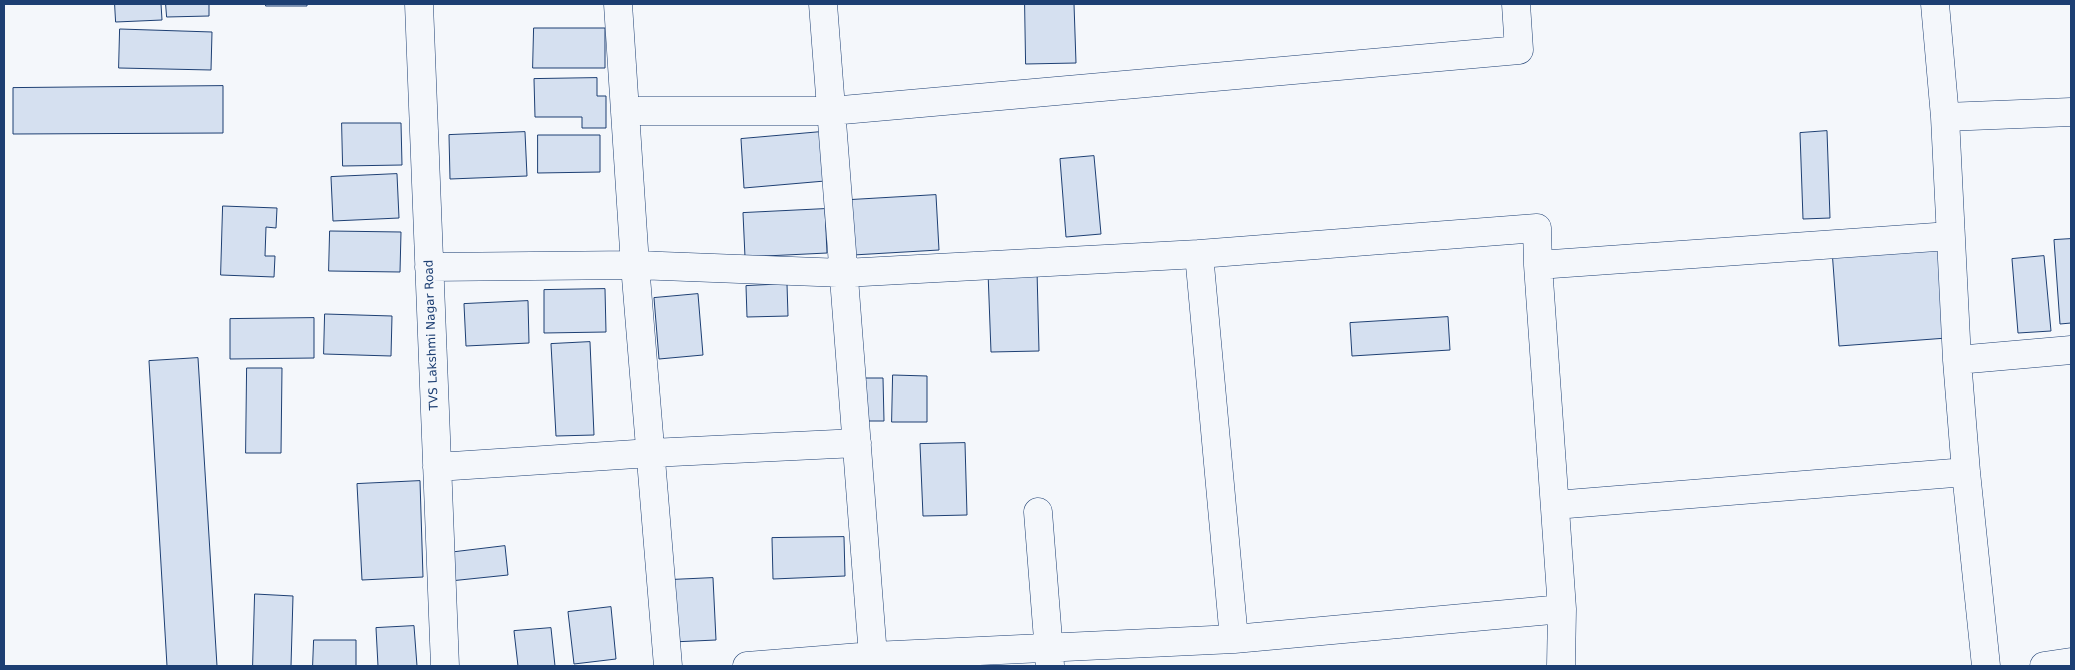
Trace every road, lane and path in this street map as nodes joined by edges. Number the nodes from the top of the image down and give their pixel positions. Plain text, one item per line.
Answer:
1 (419, 4) edge
2 (618, 4) edge
3 (823, 4) edge
4 (1516, 4) edge
5 (1935, 4) edge
6 (626, 111) junction
7 (831, 111) junction
8 (2071, 112) edge
9 (1945, 117) junction
10 (1950, 236) junction
11 (1198, 254) junction
12 (635, 265) junction
13 (1538, 265) junction
14 (429, 267) junction
15 (844, 273) junction
16 (2071, 350) edge
17 (1957, 360) junction
18 (857, 443) junction
19 (651, 452) junction
20 (437, 466) junction
21 (1966, 472) junction
22 (1555, 505) junction
23 (1038, 512) dead end
24 (1562, 609) junction
25 (1234, 639) junction
26 (873, 656) junction
27 (1049, 657) edge
28 (2071, 662) edge
29 (445, 666) edge
30 (668, 666) edge
31 (747, 666) edge
32 (1561, 666) edge
33 (1986, 666) edge
34 (2044, 666) edge

1 - 14 street, TVS Lakshmi Nagar Road
2 - 6 street
3 - 7 street
4 - 7 street
5 - 9 street
6 - 7 street
6 - 12 street
7 - 15 street
8 - 9 street
9 - 10 street
10 - 13 street
10 - 17 street
11 - 13 street
11 - 15 street
11 - 25 street
12 - 14 street
12 - 15 street
12 - 19 street
13 - 22 street
14 - 20 street, TVS Lakshmi Nagar Road
15 - 18 street
16 - 17 street
17 - 21 street
18 - 19 street
18 - 26 street
19 - 20 street
19 - 30 street
20 - 29 street, TVS Lakshmi Nagar Road
21 - 22 street
21 - 33 street
22 - 24 street
23 - 27 street
24 - 25 street
24 - 32 street
25 - 27 street
26 - 27 street
26 - 31 street
28 - 34 street

